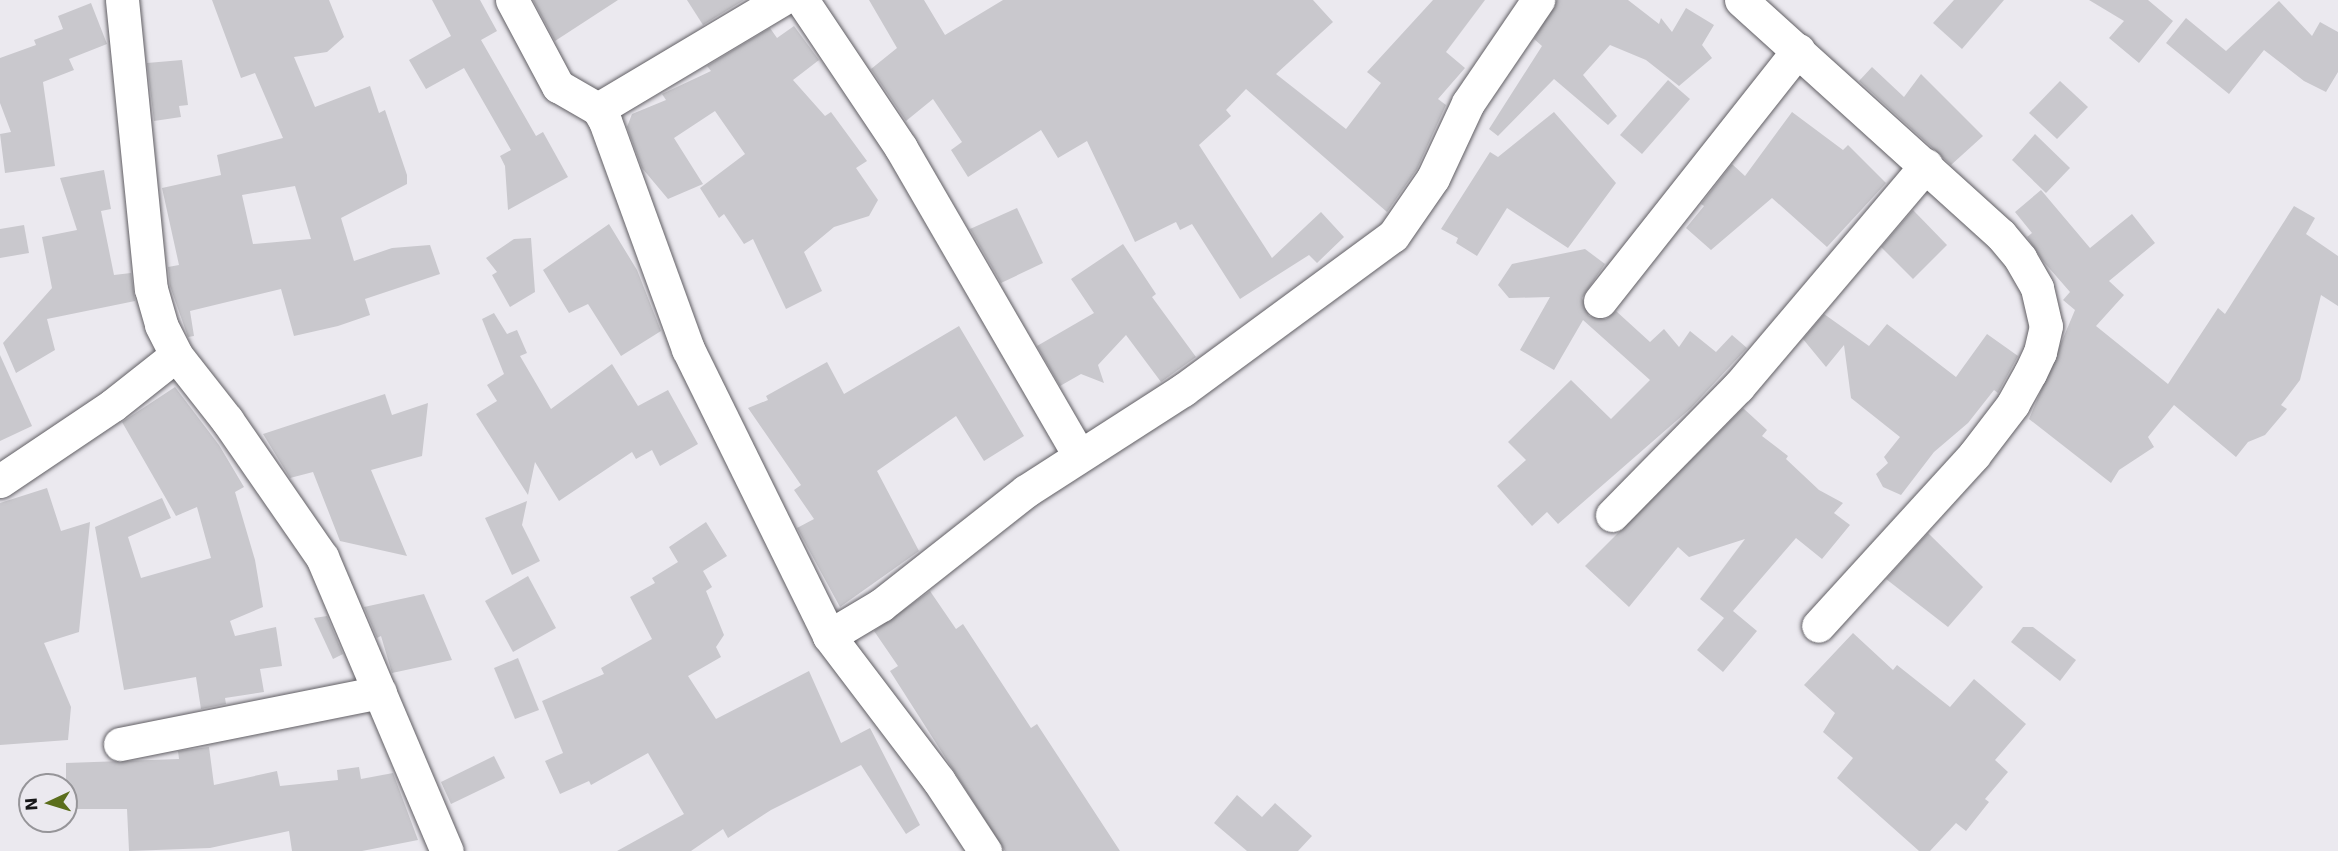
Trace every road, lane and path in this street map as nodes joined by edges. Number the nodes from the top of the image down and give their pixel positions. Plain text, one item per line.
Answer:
1 (122, 0) edge
2 (512, 0) edge
3 (781, 0) edge
4 (802, 0) edge
5 (1538, 0) edge
6 (1741, 0) edge
7 (1798, 50) junction
8 (598, 109) junction
9 (1926, 165) junction
10 (1600, 301) dead end
11 (176, 355) junction
12 (1079, 455) junction
13 (0, 481) edge
14 (1612, 515) dead end
15 (1818, 626) dead end
16 (829, 636) junction
17 (380, 692) junction
18 (120, 744) dead end
19 (447, 851) edge
20 (985, 851) edge

1 - 11 street
2 - 8 street
3 - 8 street
4 - 12 street
5 - 12 street
6 - 7 street
7 - 9 street
7 - 10 street
8 - 16 street
9 - 14 street
9 - 15 street
11 - 13 street
11 - 17 street
12 - 16 street
16 - 20 street
17 - 18 street
17 - 19 street

